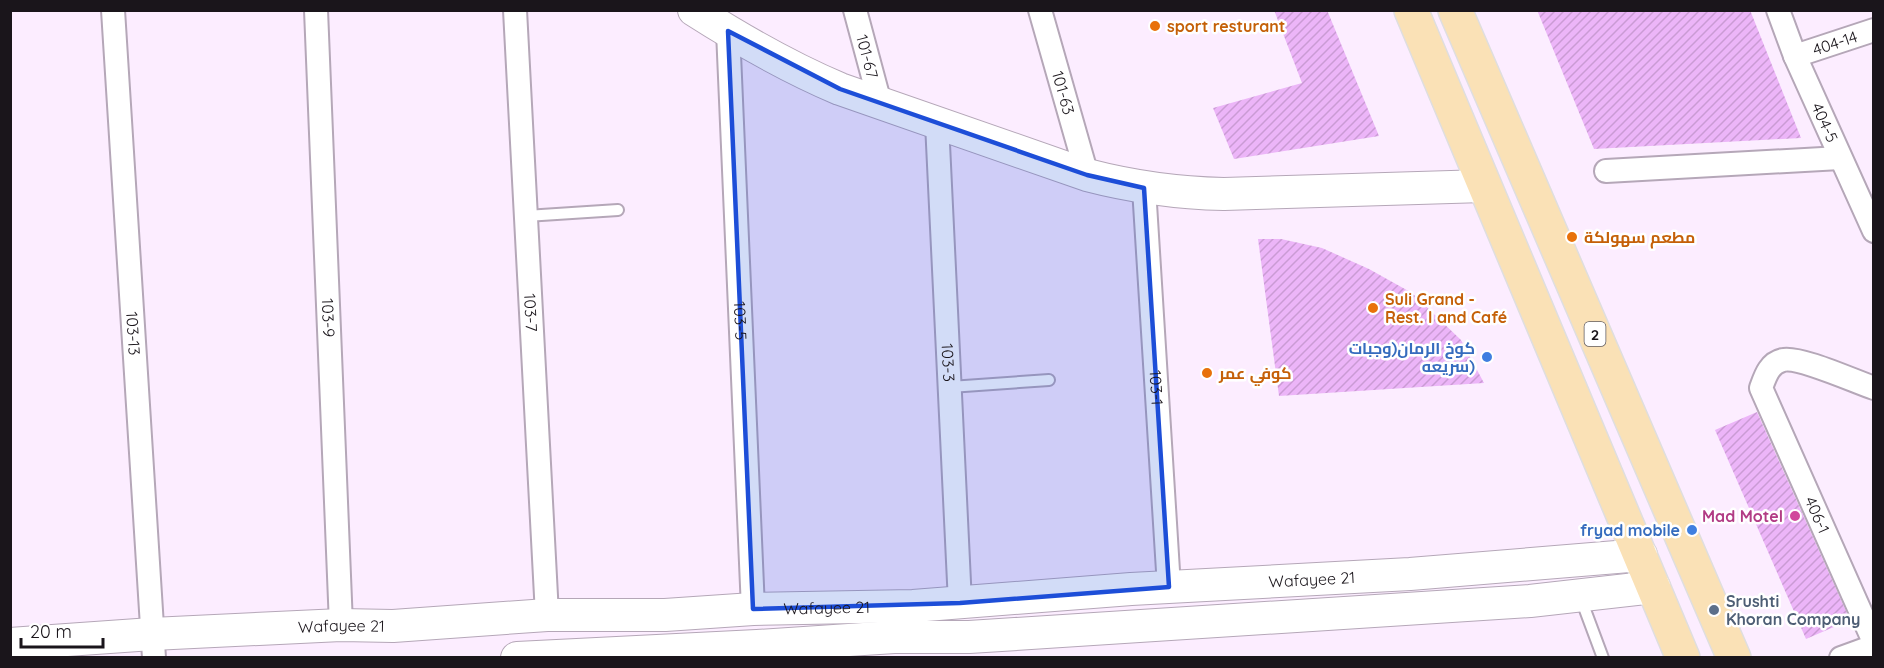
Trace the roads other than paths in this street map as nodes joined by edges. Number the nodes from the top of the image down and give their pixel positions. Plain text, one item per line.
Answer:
1 (113, 10) edge
2 (316, 10) edge
3 (514, 10) edge
4 (694, 10) edge
5 (855, 10) edge
6 (1040, 10) edge
7 (1411, 10) edge
8 (1455, 10) edge
9 (1778, 10) edge
10 (1874, 30) edge
11 (728, 31) junction
12 (1796, 56) junction
13 (880, 103) junction
14 (937, 123) junction
15 (1840, 158) junction
16 (1606, 171) dead end
17 (1087, 175) junction
18 (1484, 186) junction
19 (1144, 188) junction
20 (618, 210) dead end
21 (526, 216) junction
22 (1871, 219) edge
23 (1049, 380) dead end
24 (950, 387) junction
25 (1874, 388) edge
26 (1641, 555) junction
27 (1169, 587) junction
28 (1654, 587) junction
29 (1580, 596) junction
30 (960, 603) junction
31 (753, 609) junction
32 (547, 615) junction
33 (341, 625) junction
34 (1874, 642) edge
35 (10, 644) edge
36 (153, 646) edge
37 (1874, 646) edge
38 (969, 647) edge
39 (757, 652) edge
40 (517, 657) edge
41 (560, 657) edge
42 (1603, 657) edge
43 (1683, 657) edge
44 (1734, 657) edge
45 (1841, 657) edge

1 - 36 street, 103-13
2 - 33 street, 103-9
3 - 21 street, 103-7
4 - 11 street
5 - 13 street, 101-67
6 - 17 street, 101-63
7 - 18 main road
8 - 44 main road, 2
9 - 12 street, 404-5
10 - 12 street, 404-14
11 - 13 street
11 - 31 street, 103-5
12 - 15 street, 404-5
13 - 14 street
14 - 17 street
14 - 24 street, 103-3
15 - 16 street
15 - 22 street, 404-5
17 - 19 street
18 - 19 street
18 - 26 main road
19 - 27 street, 103-1
20 - 21 lane
21 - 32 street, 103-7
23 - 24 lane
24 - 30 street, 103-3
25 - 34 street, 406-1
26 - 27 street, Wafayee 21
26 - 28 main road
27 - 30 street, Wafayee 21
28 - 29 street, Wafayee 21
28 - 43 main road
29 - 38 street, Wafayee 21
29 - 42 lane
30 - 31 street, Wafayee 21
31 - 32 street, Wafayee 21
32 - 33 street, Wafayee 21
33 - 36 street, Wafayee 21
35 - 36 street, Wafayee 21
37 - 45 street
38 - 39 street, Wafayee 21
39 - 41 street, Wafayee 21
40 - 41 street, Wafayee 21

